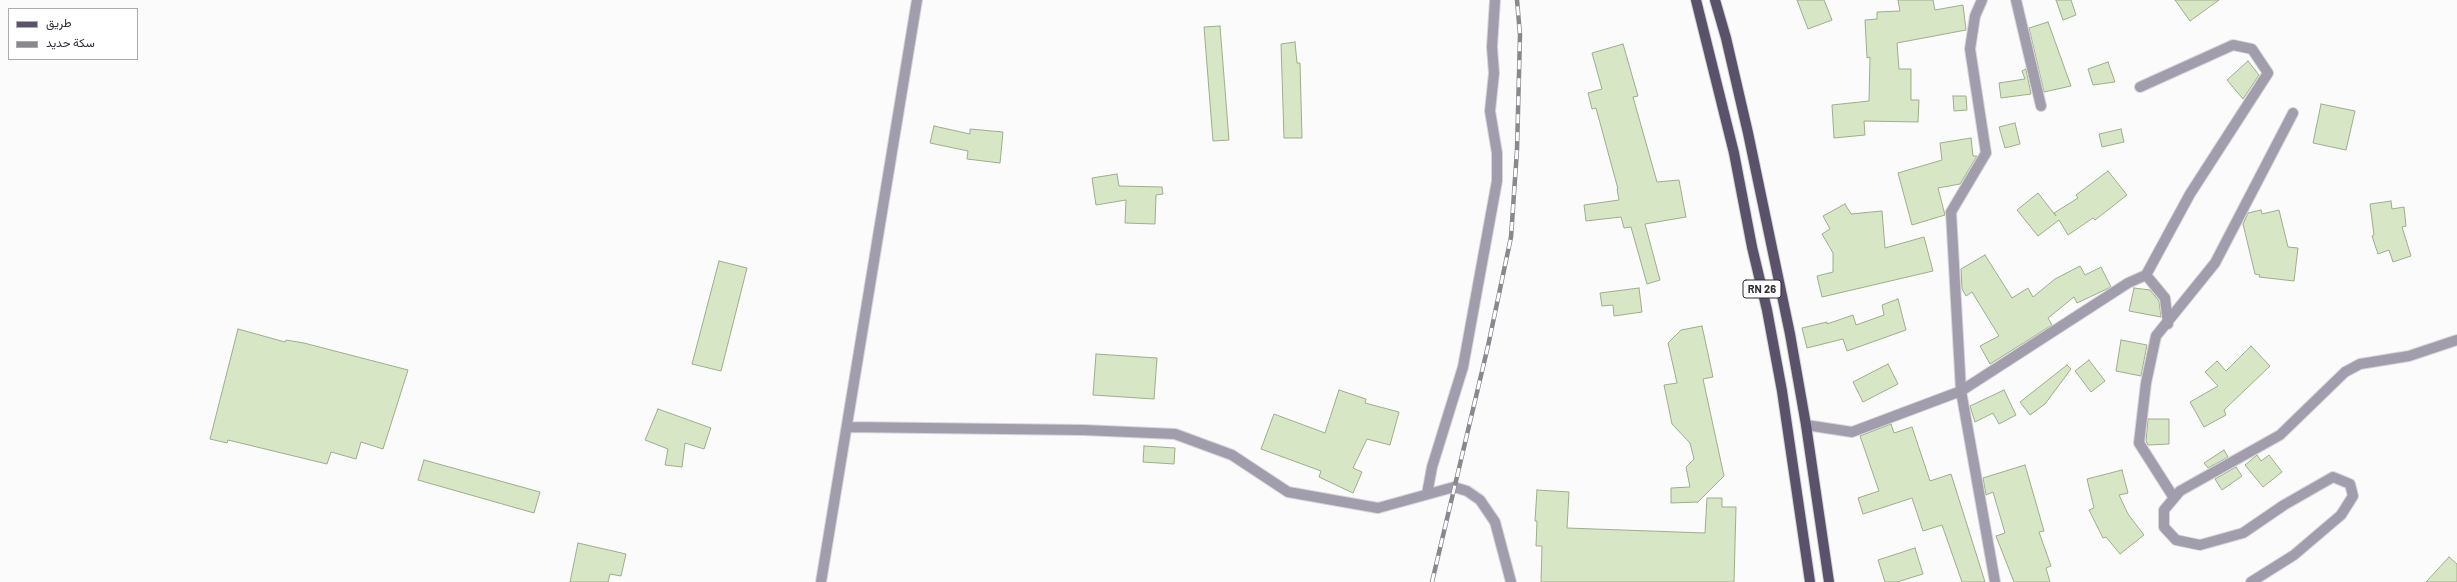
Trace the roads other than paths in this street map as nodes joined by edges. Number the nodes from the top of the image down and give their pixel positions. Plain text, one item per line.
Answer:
1 (917, 0) edge
2 (1495, 0) edge
3 (1696, 0) edge
4 (1715, 0) edge
5 (1982, 0) edge
6 (2016, 0) edge
7 (2140, 87) dead end
8 (2041, 106) dead end
9 (2293, 113) dead end
10 (2146, 275) junction
11 (2168, 324) junction
12 (2457, 340) edge
13 (1962, 391) junction
14 (1806, 425) junction
15 (848, 426) junction
16 (1427, 494) junction
17 (2174, 498) junction
18 (821, 582) edge
19 (1511, 582) edge
20 (1810, 582) edge
21 (1829, 582) edge
22 (1995, 582) edge
23 (2251, 582) edge

1 - 15 street
2 - 16 street
3 - 20 main road, RN 26
4 - 14 main road, RN 26
5 - 13 street
6 - 8 street
7 - 10 street
9 - 11 street
10 - 11 street
10 - 13 street
11 - 17 street
12 - 17 street
13 - 14 street
13 - 22 street
14 - 21 main road, RN 26
15 - 16 street
15 - 18 street
16 - 19 street
17 - 23 street

